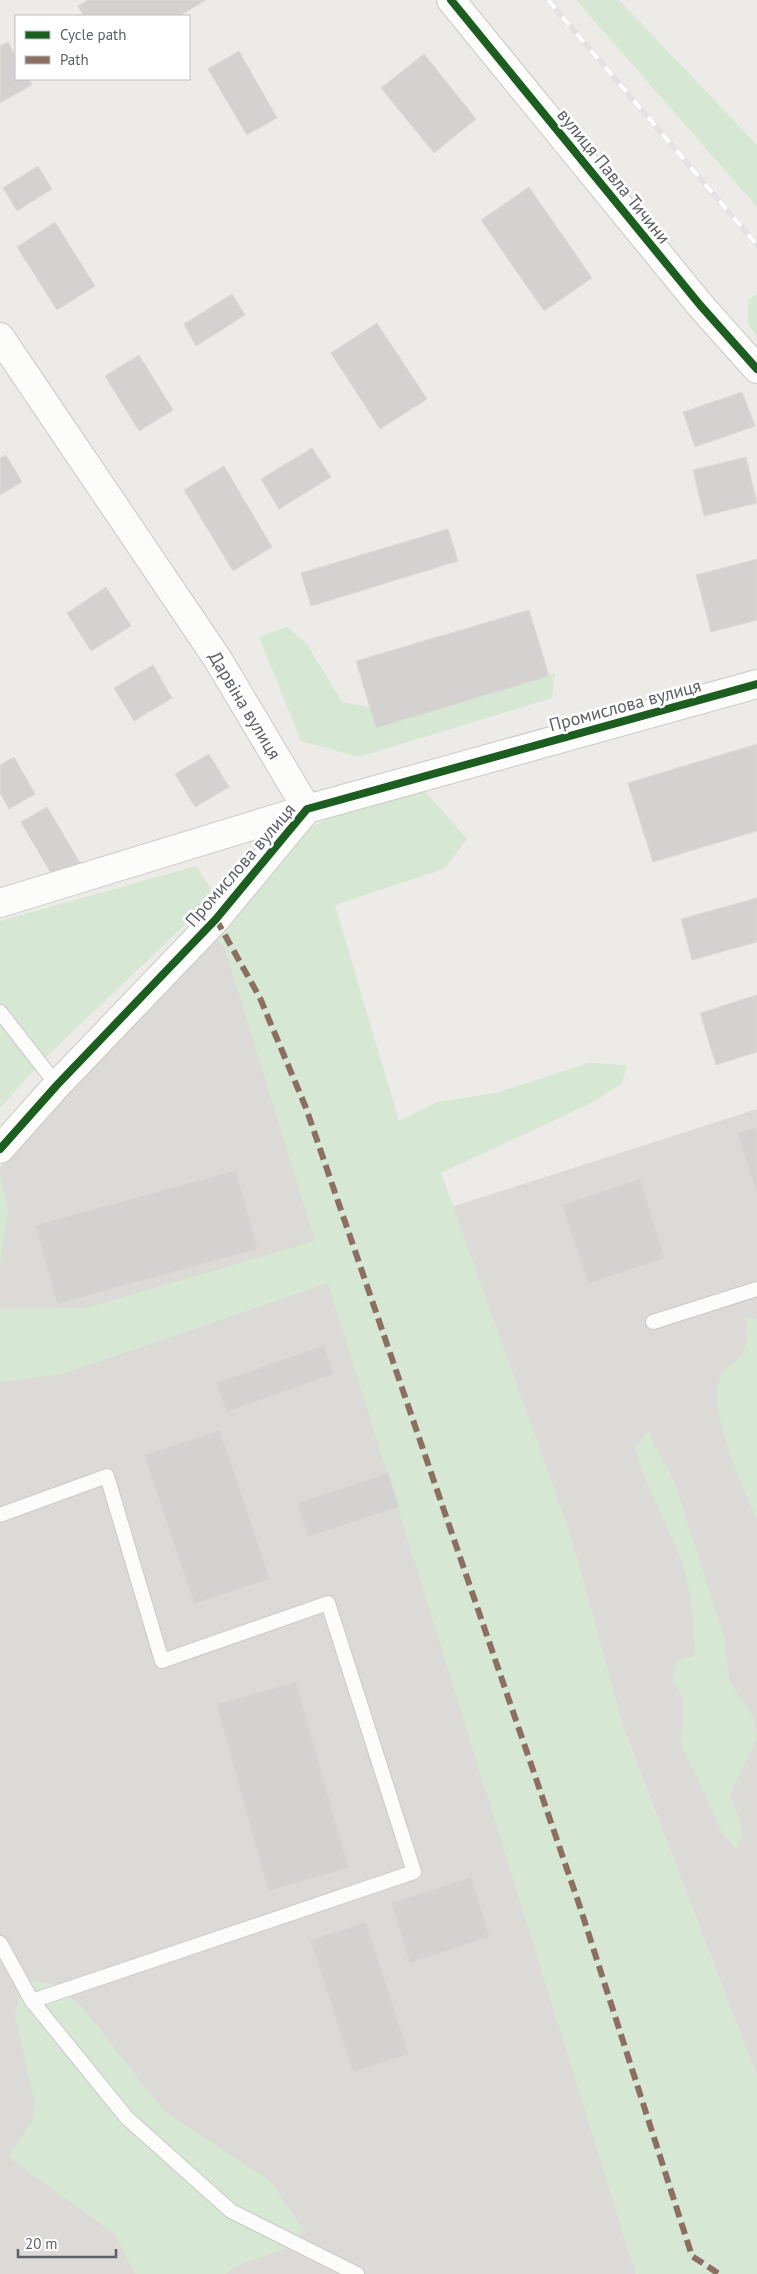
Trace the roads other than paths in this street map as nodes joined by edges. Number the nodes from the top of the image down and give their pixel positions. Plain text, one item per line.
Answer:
1 (451, 0) edge
2 (0, 337) edge
3 (757, 369) edge
4 (757, 684) edge
5 (307, 809) junction
6 (0, 903) edge
7 (0, 1012) edge
8 (57, 1085) junction
9 (0, 1149) edge
10 (757, 1289) edge
11 (653, 1322) dead end
12 (0, 1515) edge
13 (0, 1943) edge
14 (32, 2001) junction
15 (357, 2274) edge

1 - 3 street, вулиця Павла Тичини
2 - 5 street, Дарвіна вулиця
4 - 5 street, Промислова вулиця
5 - 6 street
5 - 8 street, Промислова вулиця
7 - 8 lane
8 - 9 street, Промислова вулиця
10 - 11 lane
12 - 14 lane
13 - 14 lane
14 - 15 lane

